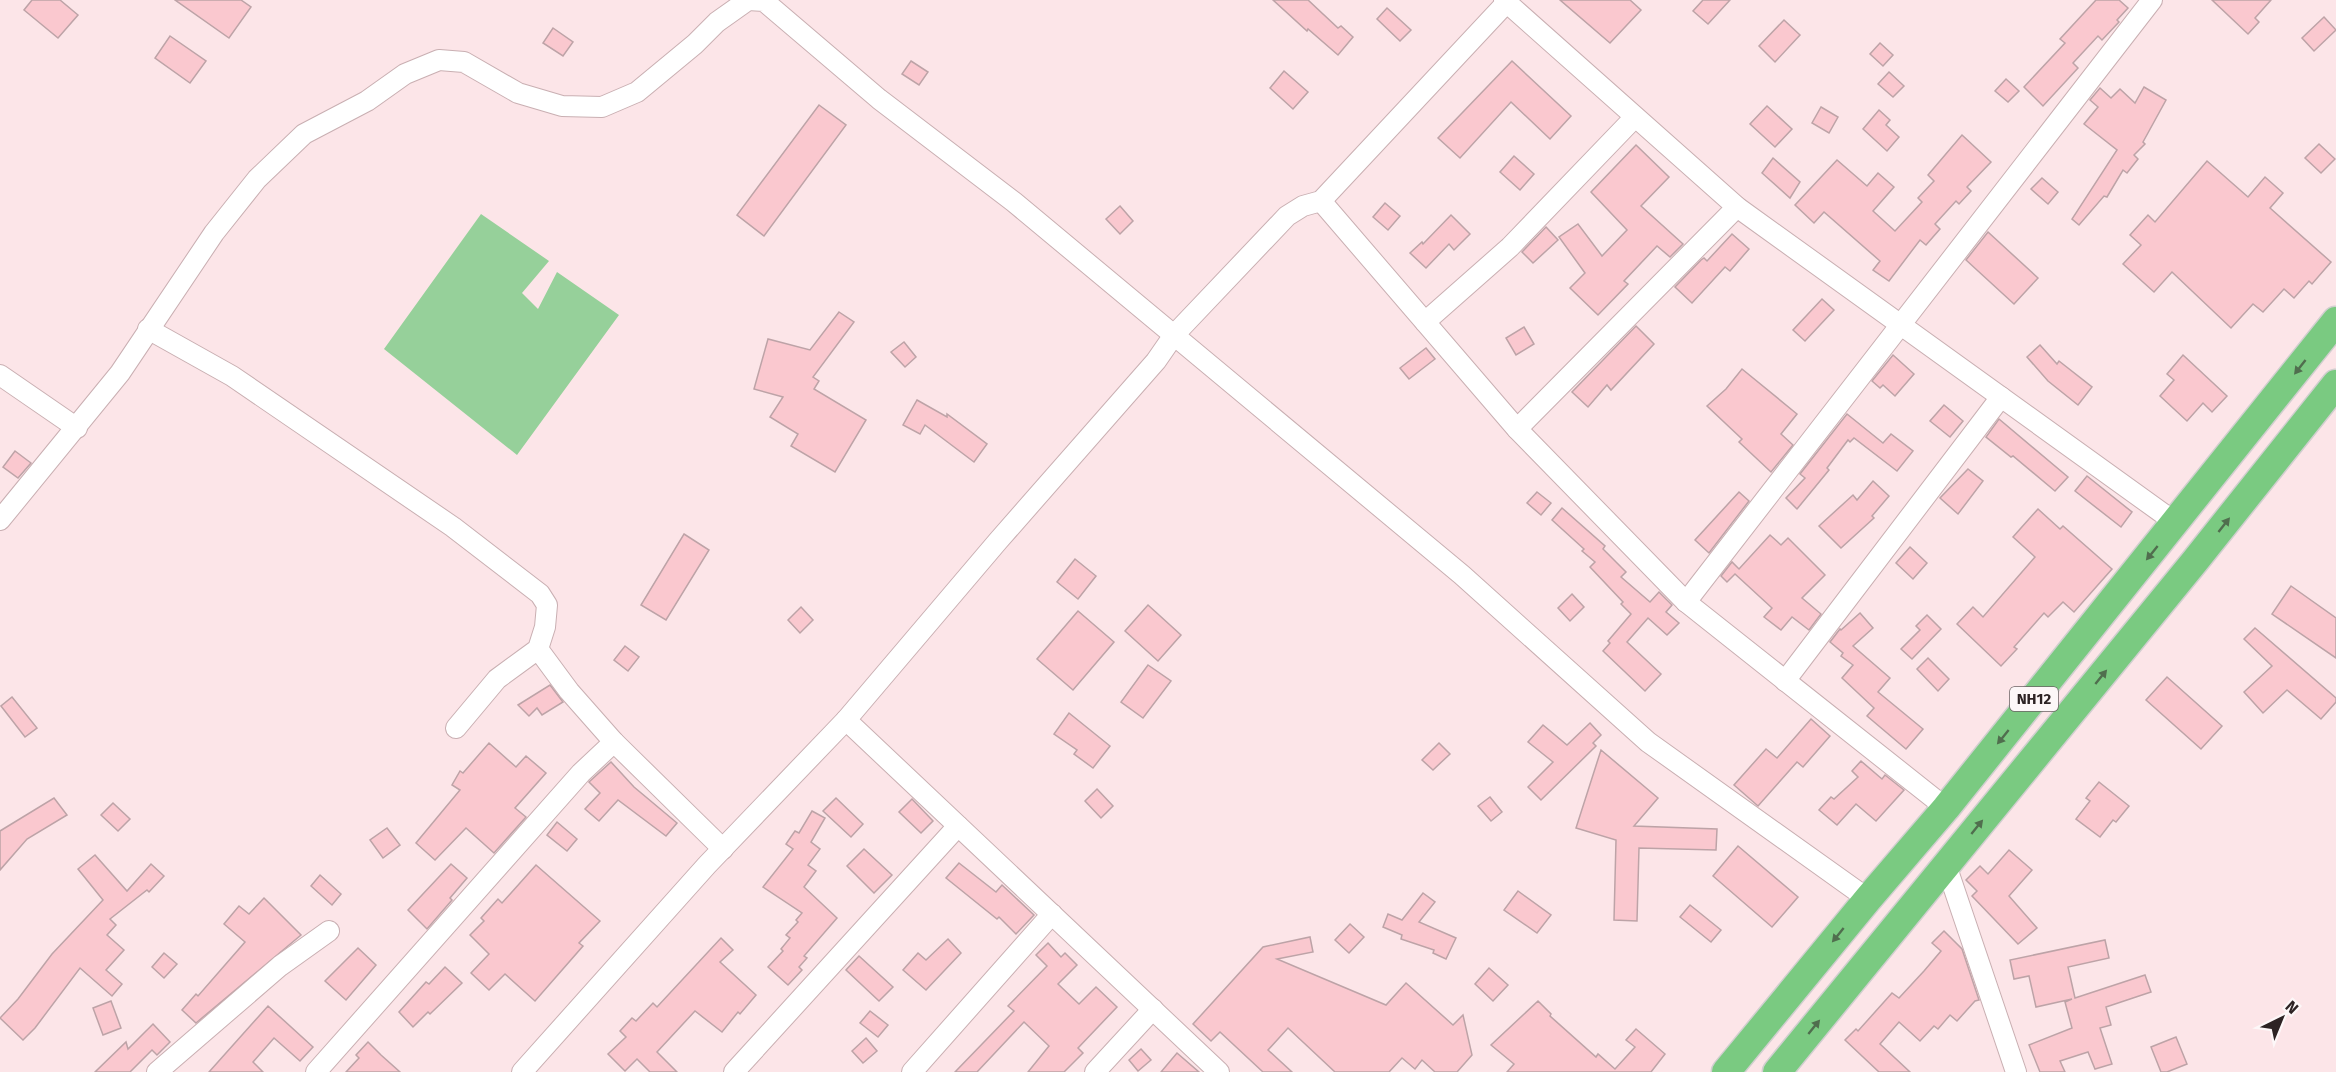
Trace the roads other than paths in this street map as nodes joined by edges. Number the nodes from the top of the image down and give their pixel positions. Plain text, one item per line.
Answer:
1 (2152, 0) edge
2 (1507, 1) edge
3 (1635, 117) junction
4 (1321, 201) junction
5 (1737, 207) junction
6 (2336, 321) edge
7 (1425, 322) junction
8 (1901, 325) junction
9 (148, 329) junction
10 (1174, 335) junction
11 (0, 375) edge
12 (2336, 384) edge
13 (2001, 397) junction
14 (77, 428) junction
15 (1517, 429) junction
16 (0, 520) edge
17 (2176, 523) junction
18 (1686, 602) junction
19 (538, 649) junction
20 (1785, 681) junction
21 (846, 720) junction
22 (456, 728) dead end
23 (614, 742) junction
24 (1946, 808) junction
25 (958, 826) junction
26 (723, 849) junction
27 (1946, 865) junction
28 (1868, 899) junction
29 (1052, 914) junction
30 (329, 931) dead end
31 (1153, 1009) junction
32 (157, 1072) edge
33 (316, 1072) edge
34 (522, 1072) edge
35 (734, 1072) edge
36 (912, 1072) edge
37 (1095, 1072) edge
38 (1220, 1072) edge
39 (1726, 1072) edge
40 (1777, 1072) edge
41 (2016, 1072) edge

1 - 8 street
2 - 3 street
2 - 4 street
3 - 5 street
3 - 7 street
4 - 7 street
4 - 10 street
5 - 8 street
5 - 15 street
6 -> 17 highway, NH12
7 - 15 street
8 - 13 street
8 - 18 street
9 - 10 street
9 - 14 street
9 - 19 street
10 - 21 street
10 - 28 street
11 - 14 street
27 -> 12 highway, NH12
13 - 17 street
13 - 20 street
14 - 16 street
15 - 18 street
17 -> 24 highway, NH12
18 - 20 street
19 - 22 street
19 - 23 street
20 - 24 street
21 - 25 street
21 - 26 street
23 - 26 street
23 - 33 street
24 - 28 highway, NH12
25 - 29 street
25 - 35 street
26 - 34 street
40 -> 27 highway, NH12
27 - 41 street
28 -> 39 highway, NH12
29 - 31 street
29 - 36 street
30 - 32 street
31 - 37 street
31 - 38 street

